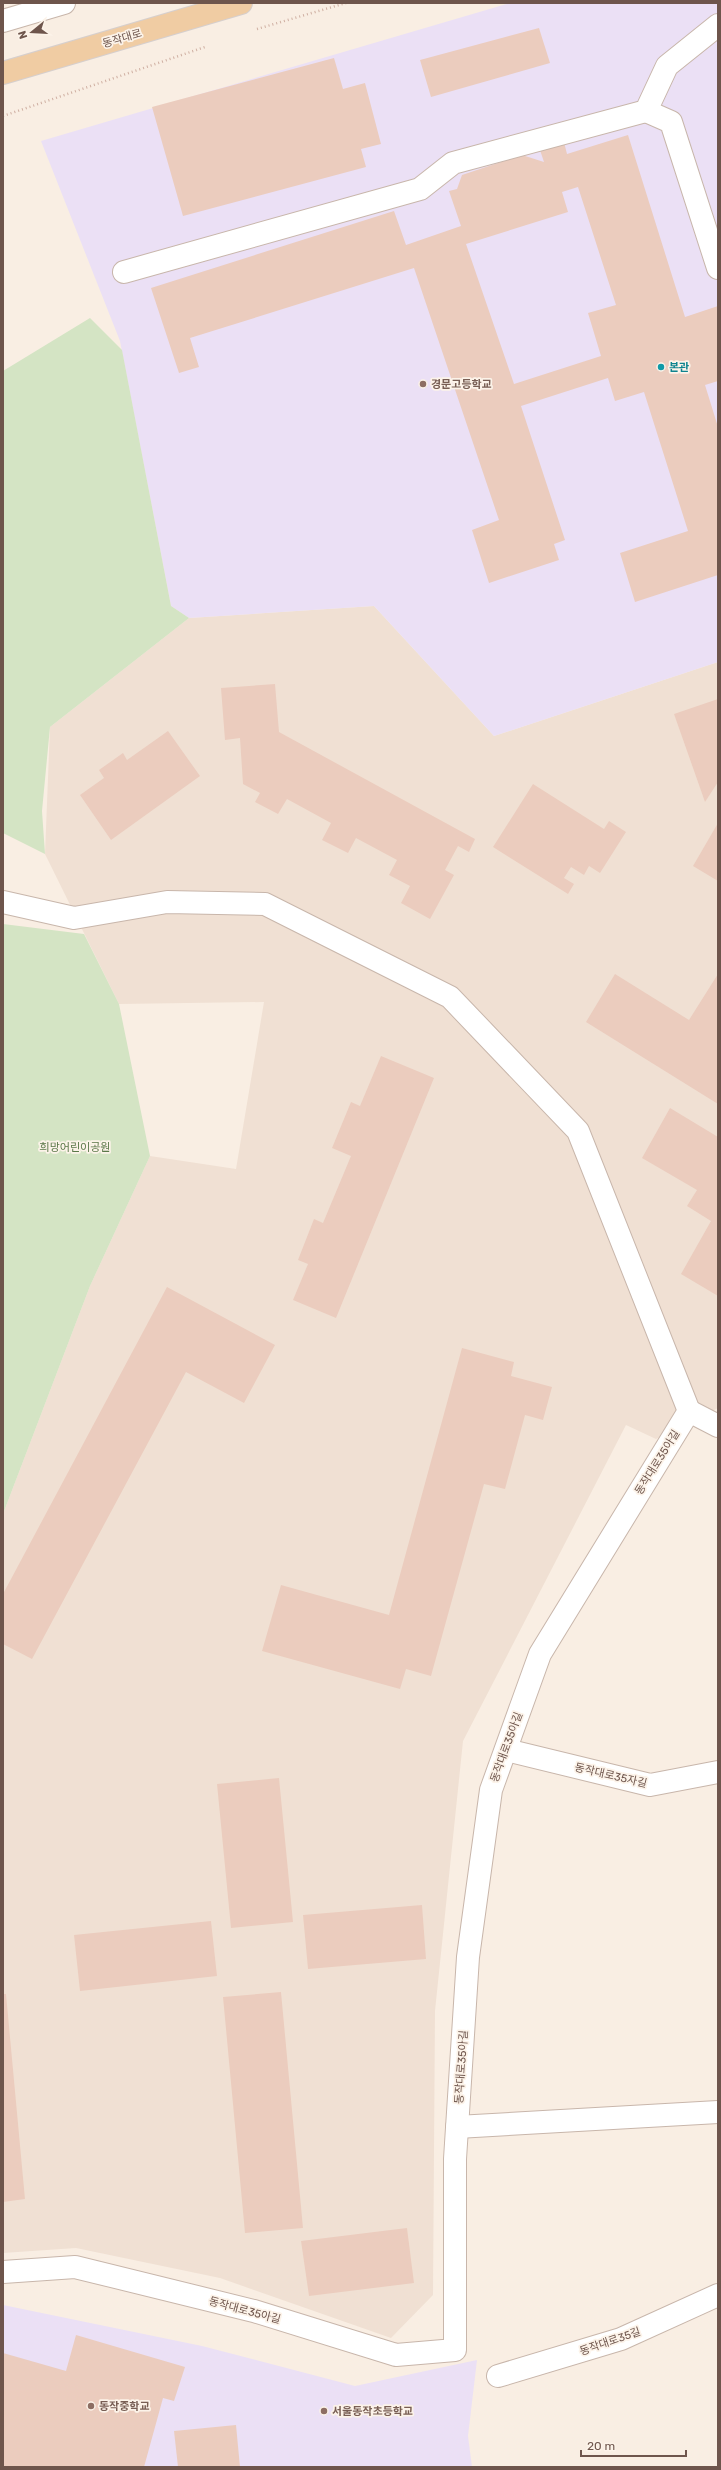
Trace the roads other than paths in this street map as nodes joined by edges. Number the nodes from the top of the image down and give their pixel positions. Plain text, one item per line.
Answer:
1 (64, 3) edge
2 (241, 3) edge
3 (3, 21) edge
4 (718, 25) edge
5 (3, 73) edge
6 (646, 111) junction
7 (718, 268) edge
8 (124, 272) dead end
9 (3, 902) edge
10 (689, 1411) junction
11 (718, 1426) edge
12 (506, 1750) junction
13 (718, 1772) edge
14 (718, 2112) edge
15 (457, 2127) junction
16 (3, 2272) edge
17 (718, 2295) edge
18 (498, 2376) dead end

1 - 3 street
2 - 5 main road, 동작대로
4 - 6 street
6 - 7 street
6 - 8 street
9 - 10 street
10 - 11 street
10 - 12 street, 동작대로35아길
12 - 13 street, 동작대로35자길
12 - 15 street, 동작대로35아길
14 - 15 street
15 - 16 street, 동작대로35아길
17 - 18 street, 동작대로35길

